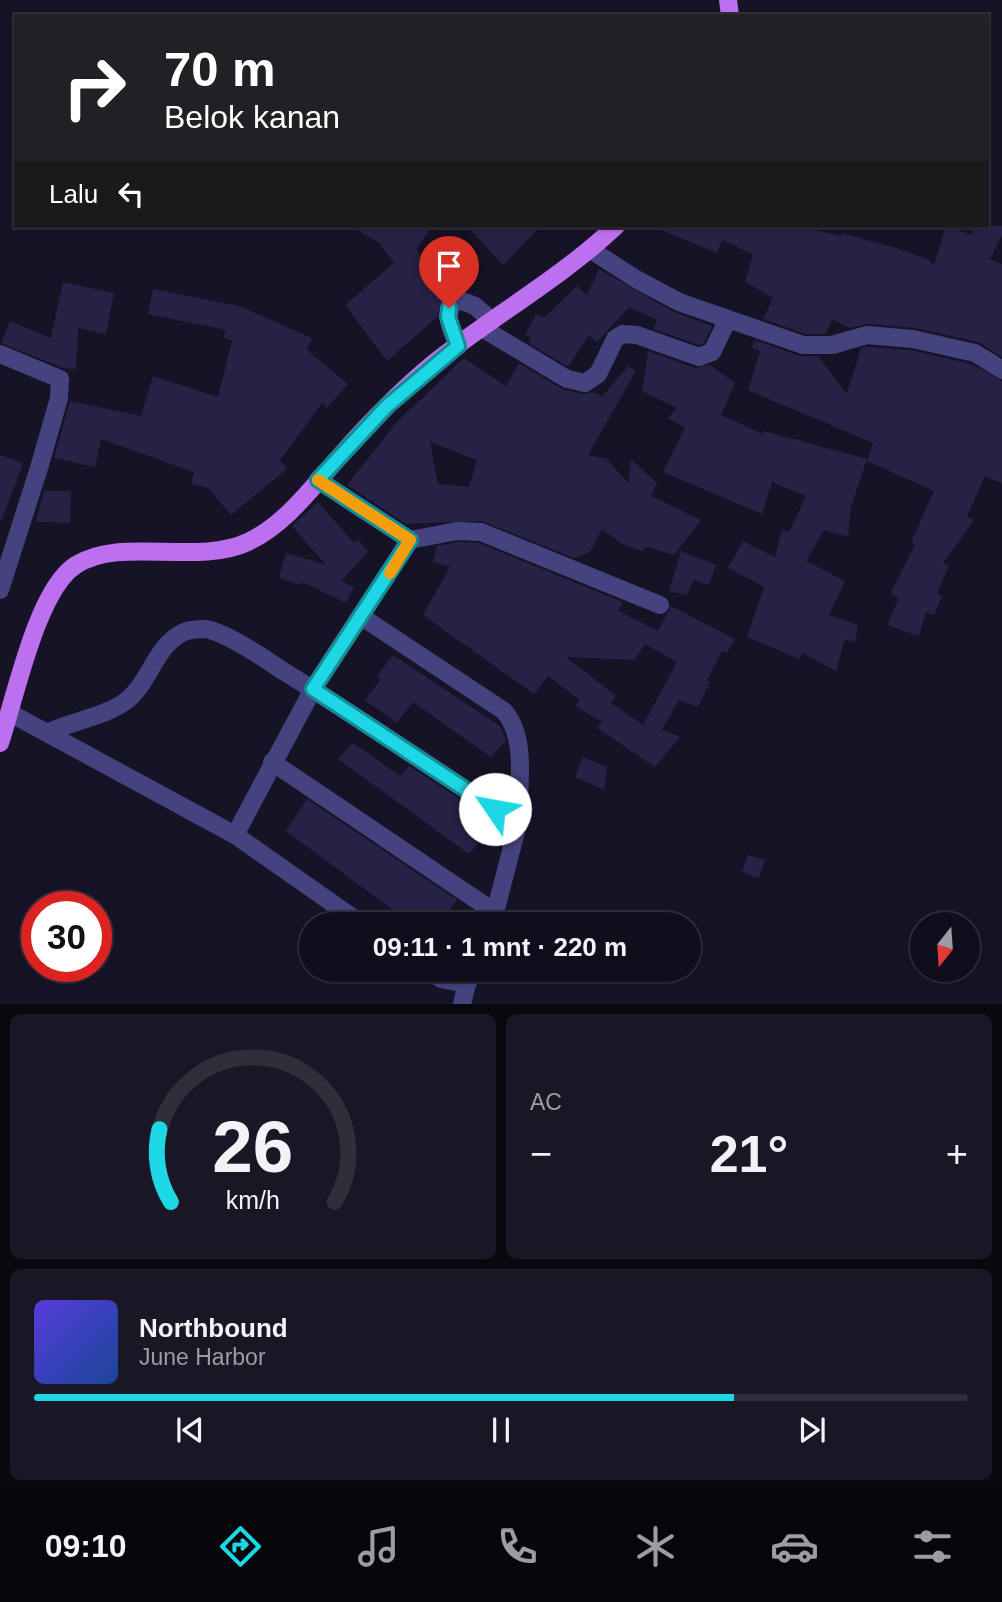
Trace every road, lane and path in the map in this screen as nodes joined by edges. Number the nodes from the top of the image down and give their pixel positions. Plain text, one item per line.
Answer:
1 (614, 228) edge
2 (591, 250) junction
3 (728, 319) junction
4 (487, 324) junction
5 (458, 346) junction
6 (0, 354) edge
7 (1002, 370) edge
8 (318, 480) junction
9 (410, 540) junction
10 (6, 553) edge
11 (0, 590) edge
12 (660, 605) dead end
13 (362, 617) junction
14 (313, 689) junction
15 (10, 713) junction
16 (47, 733) junction
17 (0, 743) edge
18 (272, 762) junction
19 (518, 824) junction
20 (235, 835) junction
21 (345, 912) edge
22 (485, 912) edge
23 (496, 912) edge
24 (469, 982) edge
25 (462, 1003) edge

1 - 2 main road
2 - 3 street
2 - 4 main road
3 - 4 street
3 - 7 street
4 - 5 main road
4 - 5 street
5 - 8 main road
6 - 10 street
8 - 9 street
8 - 15 main road
9 - 12 street
9 - 13 street
10 - 11 street
13 - 14 street
13 - 19 street
14 - 16 street
14 - 18 street
14 - 19 street
15 - 16 street
15 - 17 main road
16 - 20 street
18 - 20 street
18 - 22 street
19 - 23 street
20 - 21 street
24 - 25 street

